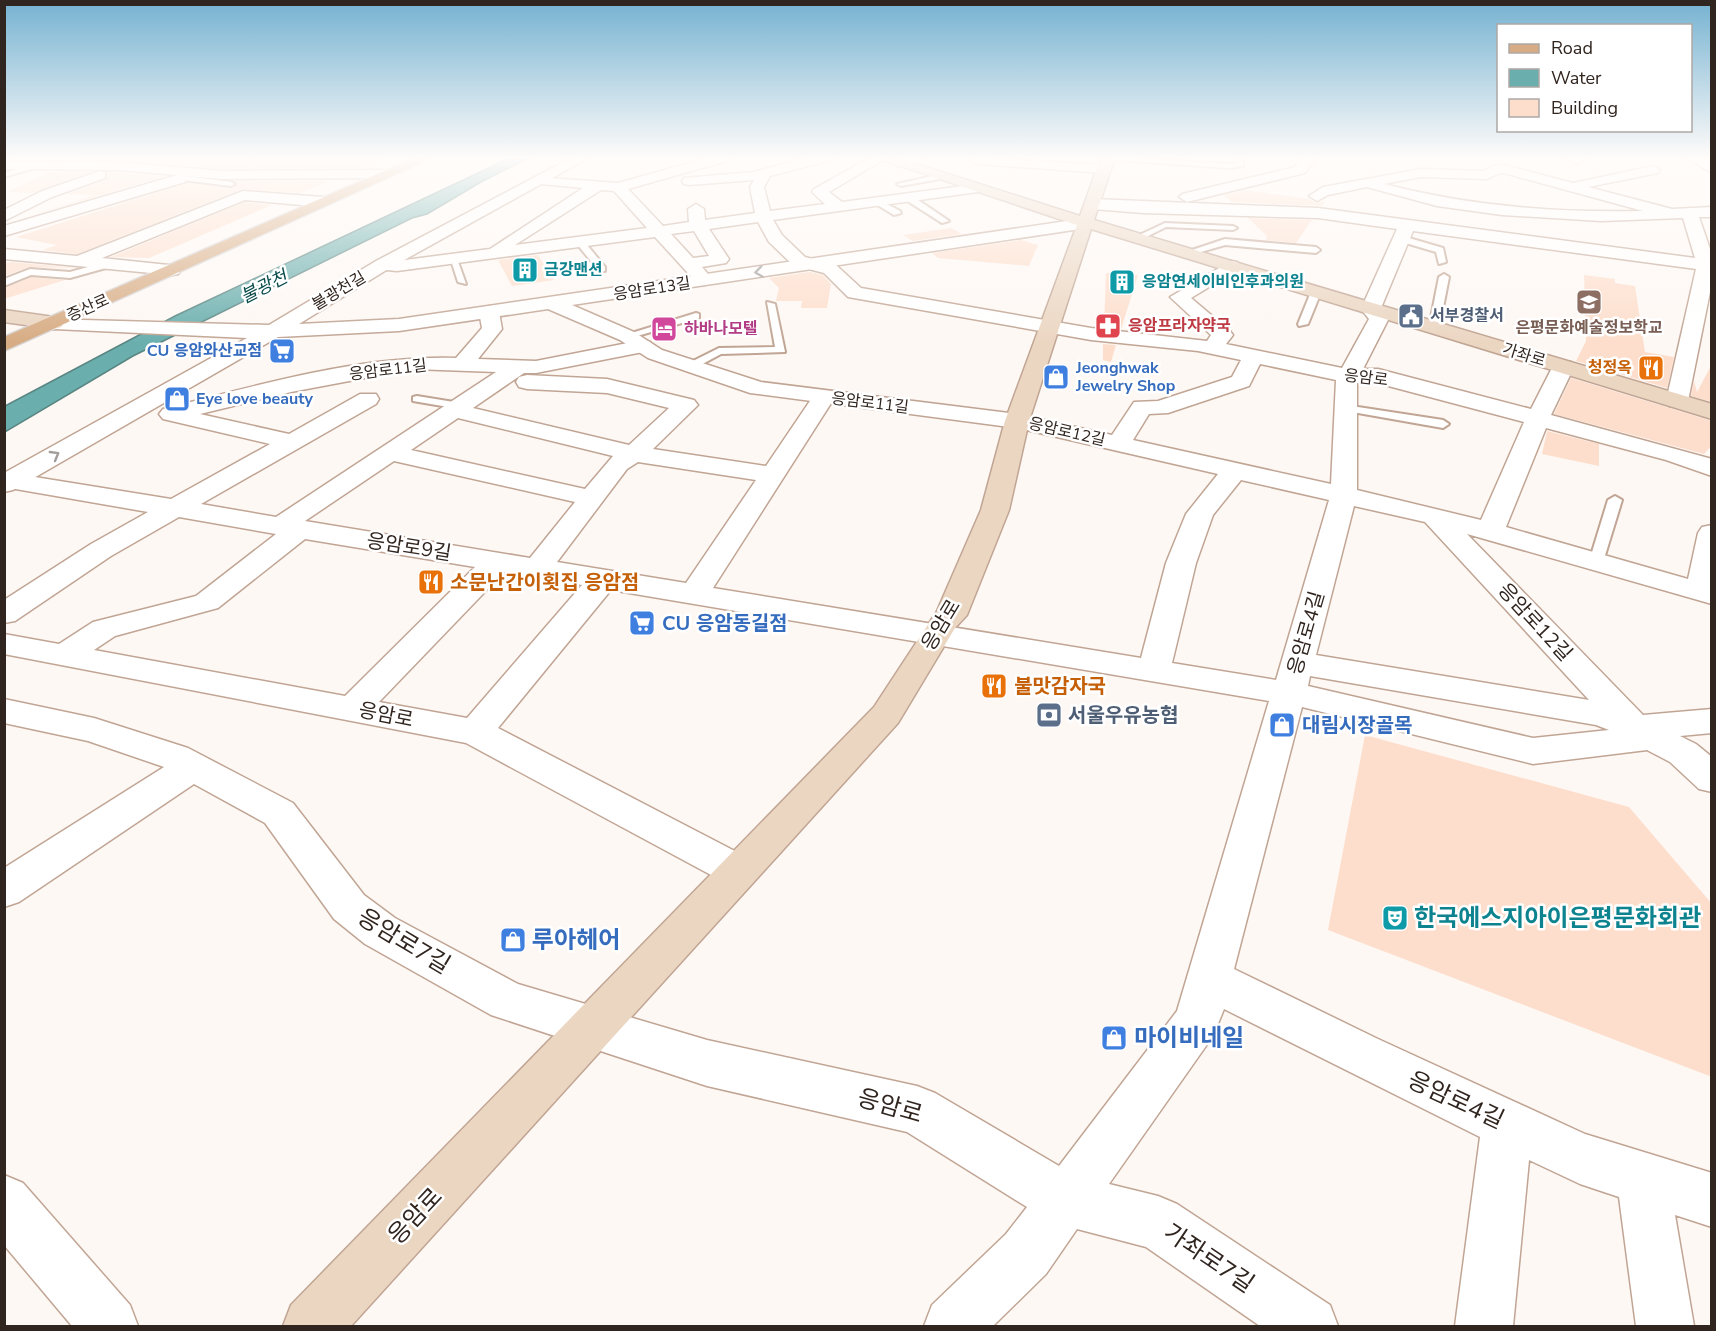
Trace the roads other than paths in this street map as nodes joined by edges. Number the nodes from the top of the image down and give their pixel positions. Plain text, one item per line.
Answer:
1 (45, 219) edge
2 (186, 219) edge
3 (285, 219) edge
4 (468, 219) edge
5 (543, 219) edge
6 (649, 219) edge
7 (697, 219) edge
8 (756, 219) edge
9 (765, 219) edge
10 (942, 219) edge
11 (1039, 219) edge
12 (1086, 219) edge
13 (1106, 219) edge
14 (1372, 219) edge
15 (1409, 219) edge
16 (1491, 219) edge
17 (1535, 219) edge
18 (1602, 219) edge
19 (1644, 219) edge
20 (1692, 219) edge
21 (945, 221) dead end
22 (700, 227) junction
23 (1233, 228) dead end
24 (1403, 228) junction
25 (118, 229) dead end
26 (4, 231) edge
27 (661, 232) junction
28 (150, 234) junction
29 (1490, 234) junction
30 (1135, 237) junction
31 (1535, 241) junction
32 (64, 242) dead end
33 (580, 242) junction
34 (1316, 250) dead end
35 (1606, 251) junction
36 (1188, 253) junction
37 (489, 254) junction
38 (13, 255) edge
39 (1653, 257) junction
40 (453, 259) junction
41 (80, 261) junction
42 (1442, 262) dead end
43 (110, 264) junction
44 (690, 264) junction
45 (815, 264) junction
46 (382, 265) junction
47 (1709, 265) edge
48 (1231, 266) junction
49 (602, 269) dead end
50 (172, 270) junction
51 (1444, 277) dead end
52 (704, 280) junction
53 (463, 282) dead end
54 (4, 283) edge
55 (1707, 284) edge
56 (1316, 292) junction
57 (553, 304) junction
58 (770, 304) dead end
59 (1371, 309) junction
60 (489, 312) junction
61 (1704, 313) edge
62 (4, 316) edge
63 (696, 316) dead end
64 (54, 323) junction
65 (1303, 324) dead end
66 (1050, 326) junction
67 (1434, 328) junction
68 (263, 332) junction
69 (635, 341) junction
70 (4, 345) edge
71 (1211, 348) junction
72 (1253, 357) junction
73 (460, 365) junction
74 (691, 366) junction
75 (519, 367) junction
76 (1563, 367) junction
77 (1348, 376) junction
78 (499, 381) junction
79 (824, 397) junction
80 (368, 399) dead end
81 (417, 399) dead end
82 (1677, 401) junction
83 (139, 407) junction
84 (457, 408) junction
85 (1345, 408) junction
86 (1712, 412) edge
87 (171, 414) junction
88 (1538, 420) junction
89 (1017, 421) junction
90 (1443, 424) dead end
91 (293, 442) junction
92 (1118, 444) junction
93 (390, 453) junction
94 (634, 454) junction
95 (1712, 468) edge
96 (1235, 470) junction
97 (773, 475) junction
98 (7, 483) edge
99 (1344, 495) junction
100 (591, 498) junction
101 (1615, 500) dead end
102 (177, 509) junction
103 (1435, 516) junction
104 (290, 527) junction
105 (1490, 532) junction
106 (1711, 541) edge
107 (497, 562) junction
108 (1596, 562) junction
109 (537, 569) junction
110 (603, 580) junction
111 (1706, 593) edge
112 (693, 595) junction
113 (4, 614) edge
114 (935, 635) junction
115 (4, 644) edge
116 (66, 654) junction
117 (1154, 670) junction
118 (1293, 678) junction
119 (353, 708) junction
120 (4, 711) edge
121 (1712, 721) edge
122 (1635, 728) junction
123 (475, 732) junction
124 (194, 765) junction
125 (1712, 779) edge
126 (738, 871) junction
127 (4, 890) edge
128 (1209, 979) junction
129 (592, 1027) junction
130 (1507, 1124) junction
131 (1643, 1179) junction
132 (1066, 1200) junction
133 (1712, 1200) edge
134 (4, 1202) edge
135 (109, 1326) edge
136 (312, 1326) edge
137 (953, 1326) edge
138 (1309, 1326) edge
139 (1484, 1326) edge
140 (1665, 1326) edge

1 - 26 street
2 - 28 street, 증산로
3 - 50 main road, 증산로
4 - 46 street, 불광천길
5 - 37 street
6 - 27 street
7 - 22 street
8 - 22 street
9 - 45 street
10 - 21 lane
11 - 45 street, 응암로13길
12 - 66 main road, 응암로
13 - 30 main road, 가좌로
14 - 24 street
15 - 24 street
16 - 29 street
17 - 31 street
18 - 35 street
19 - 39 street
20 - 47 street
22 - 27 street
22 - 44 street
23 - 30 lane
24 - 29 street
24 - 42 lane
24 - 59 street
25 - 28 street
27 - 33 street
27 - 44 street
28 - 41 street, 증산로
29 - 31 street
30 - 36 main road, 가좌로
31 - 35 street
32 - 38 street, 증산로
33 - 37 street
33 - 49 lane
34 - 36 lane
35 - 39 street
36 - 48 main road, 가좌로
37 - 40 street
38 - 41 street, 증산로
39 - 47 street
40 - 46 street
40 - 53 lane
41 - 43 street, 증산로
43 - 50 street, 증산로
43 - 54 lane
44 - 52 street
45 -> 52 street, 응암로13길
45 - 66 street
46 - 68 street, 불광천길
47 - 55 street
48 - 56 main road, 가좌로
48 - 71 street
50 - 64 main road, 증산로
51 - 67 lane
52 - 57 street, 응암로13길
55 - 61 street
56 - 59 main road, 가좌로
56 - 65 lane
57 - 60 street, 응암로13길
57 - 69 street, 응암로11길
58 - 74 lane
59 - 67 main road, 가좌로
59 - 77 street
60 - 68 street, 응암로13길
60 - 73 street
61 - 82 street
62 - 64 main road
63 - 69 lane
64 - 68 street, 응암로13길
64 - 70 main road, 증산로
66 - 71 street, 응암로
66 - 89 main road, 응암로
67 - 76 main road, 가좌로
68 - 83 street, 불광천길
69 - 74 street, 응암로11길
69 - 75 street, 응암로11길
71 - 72 street, 응암로
72 - 77 street, 응암로
72 - 92 street, 응암로12길
73 - 75 street, 응암로11길
73 - 87 street, 응암로11길
74 - 79 street, 응암로11길
75 - 78 street
76 - 82 main road, 가좌로
76 - 88 street
77 - 85 street
77 - 88 street, 응암로
78 - 84 street
78 - 94 street
79 - 89 street, 응암로11길
79 - 97 street
80 - 91 street
81 - 84 lane
82 - 86 main road, 가좌로
83 - 87 street
98 -> 83 street, 불광천길
84 - 93 street
84 - 94 street
85 - 90 lane
85 - 99 street
87 - 91 street
88 - 95 street
88 - 105 street
89 - 92 street, 응암로12길
89 - 114 main road, 응암로
91 - 102 street
92 - 96 street, 응암로12길
93 - 100 street
93 - 104 street
94 - 97 street
94 - 100 street
96 - 99 street, 응암로12길
96 - 117 street
97 - 112 street
98 - 102 street, 응암로9길
99 - 103 street, 응암로12길
99 - 118 street, 응암로4길
100 - 109 street
101 - 108 lane
102 - 104 street, 응암로9길
102 - 113 street
103 - 105 street, 응암로12길
103 - 122 street, 응암로12길
104 - 107 street, 응암로9길
104 - 116 street
105 - 108 street, 응암로12길
106 - 111 street
107 - 109 street, 응암로9길
107 - 119 street
108 - 111 street, 응암로12길
109 - 110 street, 응암로9길
110 - 112 street, 응암로9길
110 - 123 street
112 - 114 street, 응암로9길
114 - 117 street, 응암로9길
114 - 126 main road, 응암로
115 - 116 street, 응암로
116 - 119 street, 응암로
117 - 118 street, 응암로9길
118 - 122 street
118 - 122 street
118 - 128 street, 응암로4길
119 - 123 street, 응암로
120 - 124 street, 응암로7길
121 - 122 street
122 - 125 street, 응암로12길
123 - 126 street, 응암로
124 - 127 street
124 - 129 street, 응암로7길
126 - 129 main road, 응암로
128 - 130 street, 응암로4길
128 - 132 street, 응암로4길
129 - 132 street, 응암로
129 - 136 main road, 응암로
130 - 131 street, 응암로4길
130 - 139 street
131 - 133 street, 응암로4길
131 - 140 street
132 - 137 street, 응암로4길
132 - 138 street, 가좌로7길
134 - 135 street

